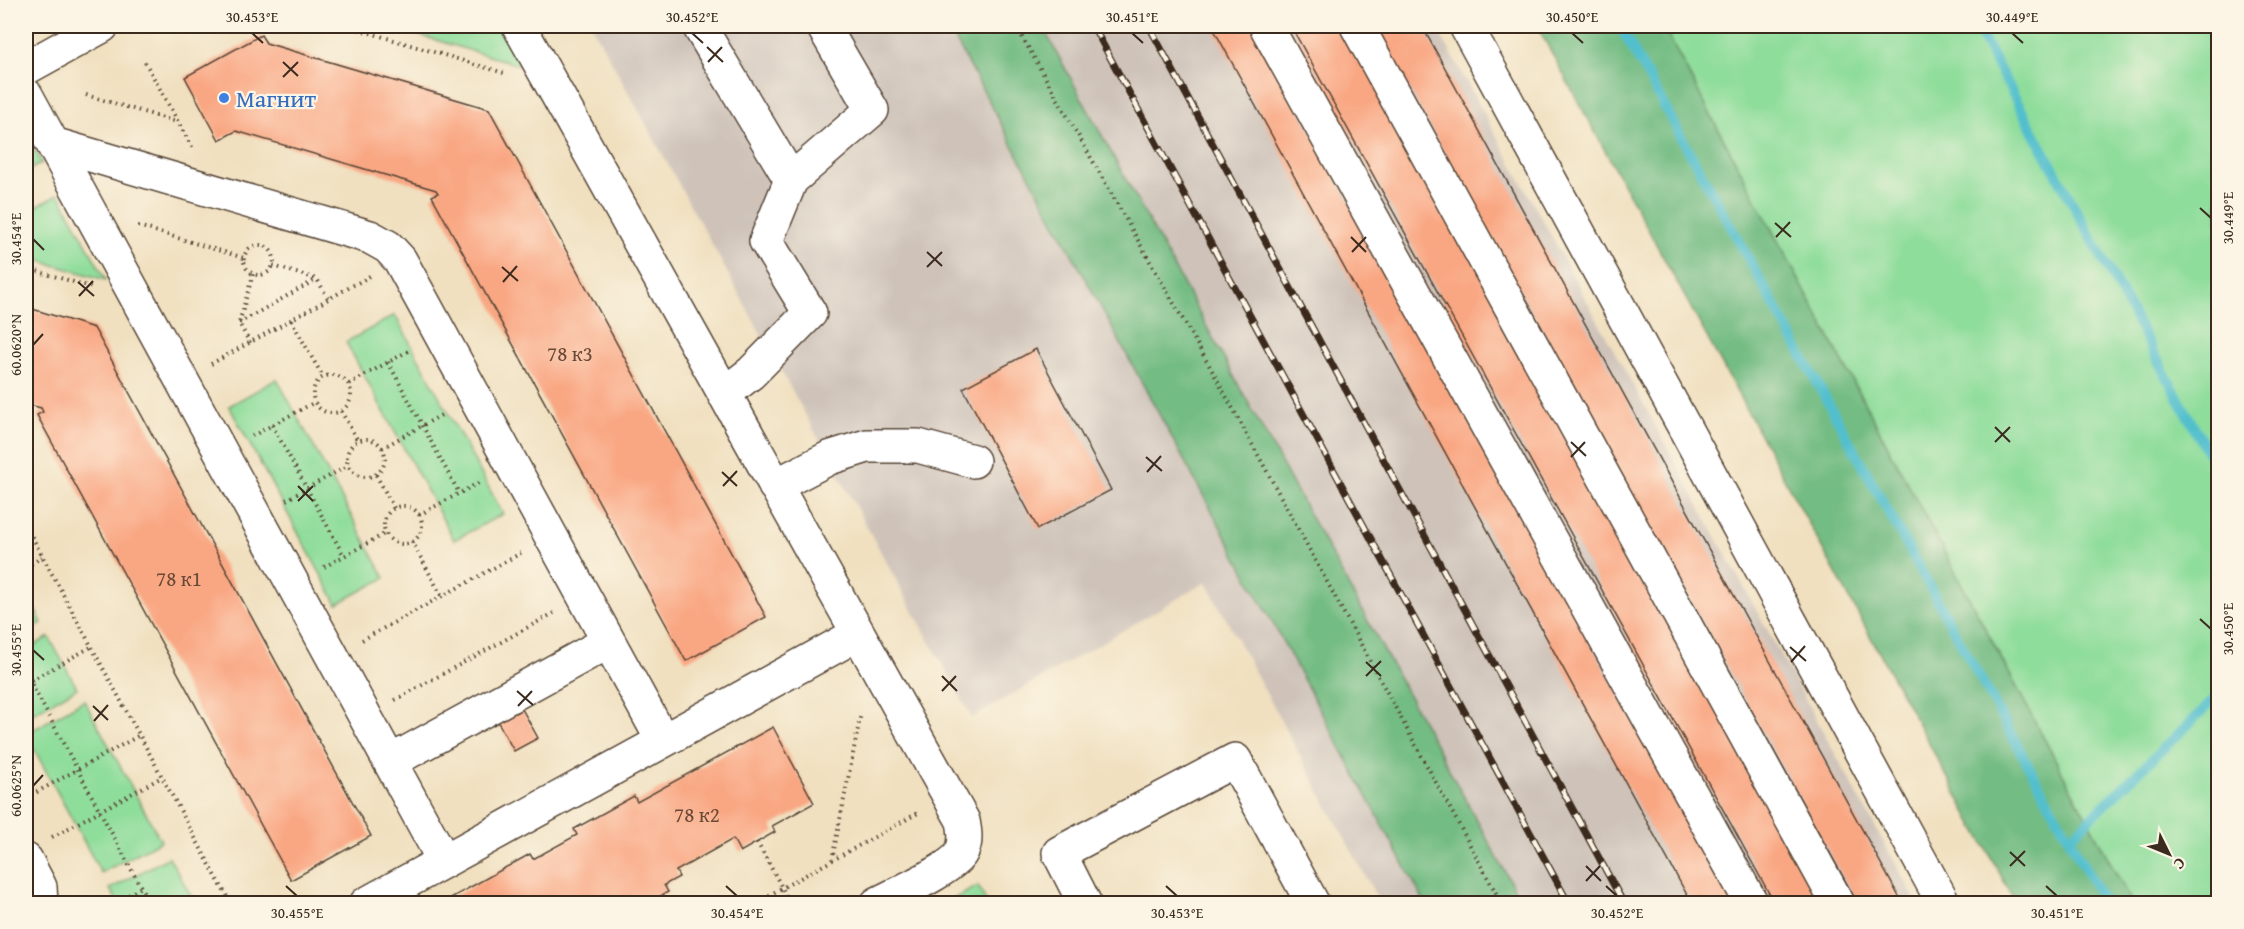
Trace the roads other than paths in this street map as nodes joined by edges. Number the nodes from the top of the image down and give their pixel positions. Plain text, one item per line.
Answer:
1 (102, 26) edge
2 (519, 26) edge
3 (699, 26) edge
4 (823, 26) edge
5 (1266, 26) edge
6 (1357, 26) edge
7 (1466, 26) edge
8 (26, 68) edge
9 (26, 94) edge
10 (52, 144) junction
11 (792, 180) junction
12 (724, 394) junction
13 (973, 460) dead end
14 (776, 486) junction
15 (608, 642) junction
16 (865, 647) junction
17 (663, 741) junction
18 (390, 762) junction
19 (35, 851) edge
20 (444, 861) junction
21 (41, 903) edge
22 (366, 903) edge
23 (877, 903) edge
24 (1085, 903) edge
25 (1313, 903) edge
26 (1752, 903) edge
27 (1838, 903) edge
28 (1944, 903) edge

1 - 8 street
2 - 12 street
3 - 11 street
4 - 11 street
5 - 26 street
6 - 27 street
7 - 28 street
9 - 10 street
10 - 15 street
10 - 18 street
11 - 12 street
12 - 14 street
13 - 14 street
14 - 16 street
15 - 17 street
15 - 18 street
16 - 17 street
16 - 23 street
17 - 20 street
18 - 20 street
19 - 21 street
20 - 22 street
24 - 25 street

